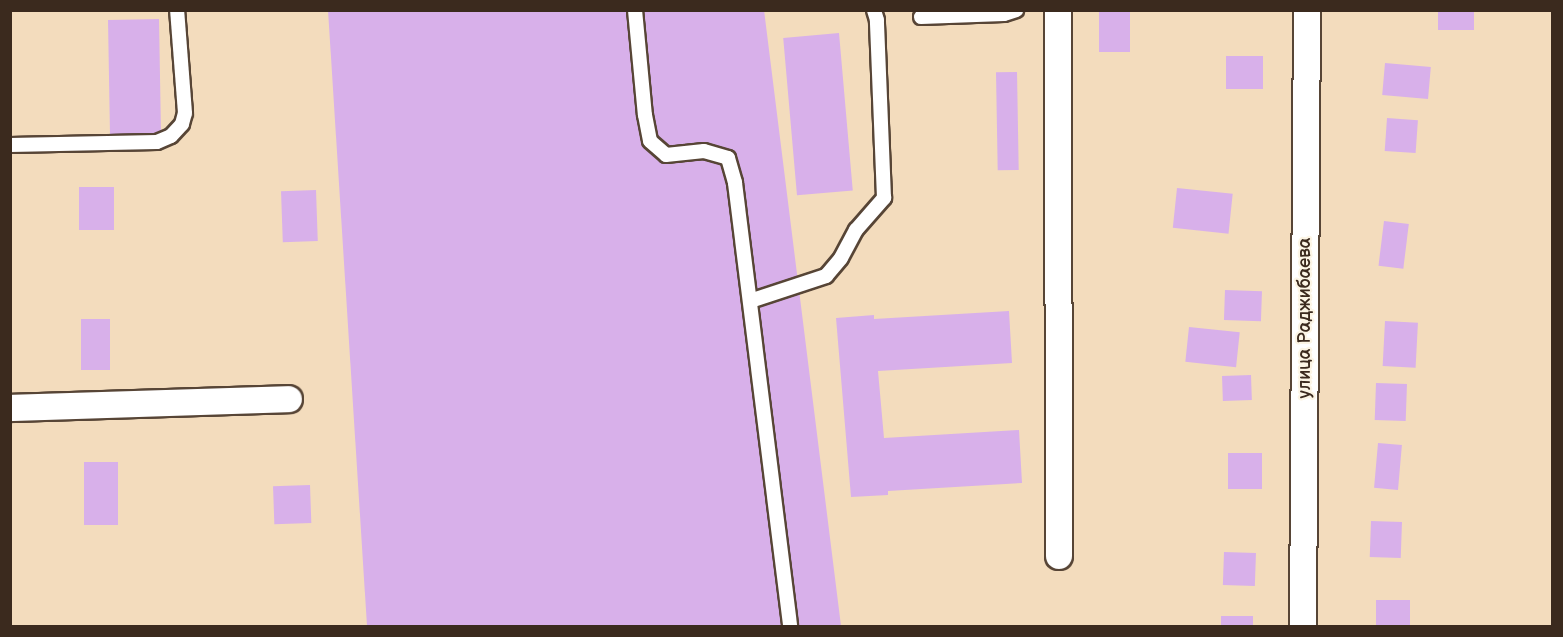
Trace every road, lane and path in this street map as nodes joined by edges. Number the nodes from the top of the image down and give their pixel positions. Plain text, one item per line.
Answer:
1 (177, 10) edge
2 (634, 10) edge
3 (874, 10) edge
4 (1016, 10) edge
5 (1058, 10) edge
6 (1307, 10) edge
7 (921, 17) dead end
8 (10, 145) edge
9 (750, 301) junction
10 (289, 399) dead end
11 (10, 408) edge
12 (1059, 556) dead end
13 (790, 627) edge
14 (1303, 627) edge

1 - 8 lane
2 - 9 lane
3 - 9 lane
4 - 7 lane
5 - 12 street
6 - 14 street, улица Раджибаева
9 - 13 lane
10 - 11 street

